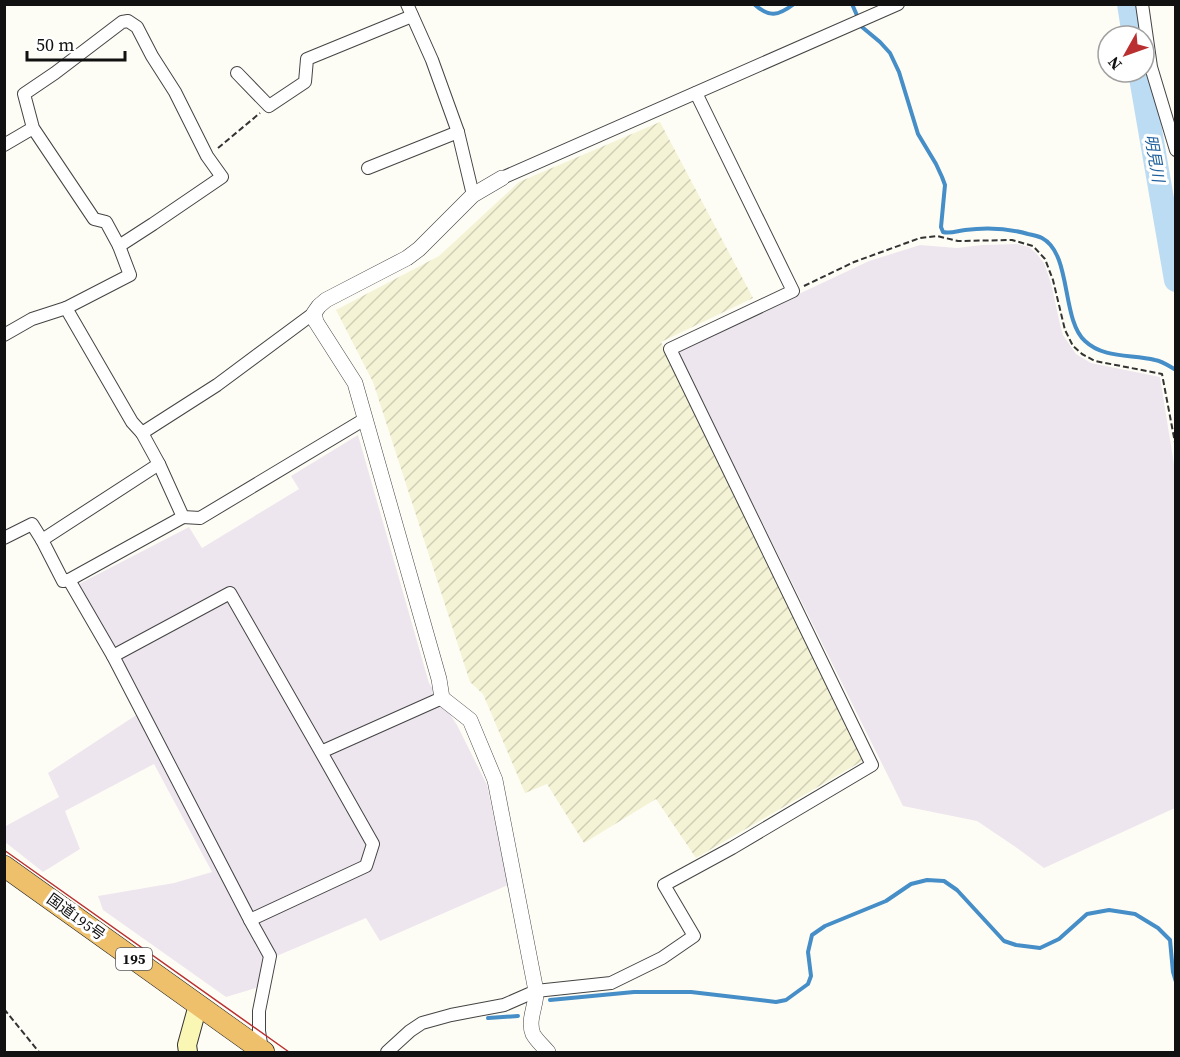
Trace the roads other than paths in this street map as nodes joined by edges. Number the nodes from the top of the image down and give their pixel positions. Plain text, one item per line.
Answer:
1 (898, 4) edge
2 (1142, 4) edge
3 (409, 10) edge
4 (237, 73) dead end
5 (696, 93) junction
6 (33, 128) junction
7 (458, 132) junction
8 (4, 145) edge
9 (1176, 150) edge
10 (368, 168) dead end
11 (502, 178) joint
12 (473, 195) junction
13 (119, 246) junction
14 (66, 308) junction
15 (314, 313) junction
16 (4, 335) edge
17 (365, 419) junction
18 (142, 433) junction
19 (159, 464) junction
20 (183, 517) junction
21 (4, 538) edge
22 (42, 540) junction
23 (69, 580) junction
24 (113, 656) junction
25 (442, 698) junction
26 (321, 752) junction
27 (4, 867) edge
28 (250, 920) junction
29 (536, 991) junction
30 (198, 1005) junction
31 (263, 1052) edge
32 (188, 1053) edge
33 (387, 1053) edge
34 (548, 1053) edge

1 - 5 street
2 - 9 street
3 - 4 street
3 - 7 street
5 - 11 street
5 - 29 street
6 - 8 street
6 - 13 street
6 - 13 street
7 - 10 street
7 - 12 street
11 - 12 street
12 - 15 street
13 - 14 street
14 - 16 street
14 - 18 street
15 - 17 street
15 - 18 street
17 - 20 street
17 - 25 street
18 - 19 street
19 - 20 street
19 - 22 street
20 - 23 street
21 - 22 street
22 - 23 street
23 - 24 street
24 - 26 street
24 - 28 street
25 - 26 street
25 - 29 street
26 - 28 street
27 - 30 highway, 国道195号 / 195
28 - 31 street
29 - 33 street
29 - 34 street
30 - 31 highway, 国道195号 / 195
30 - 32 main road

